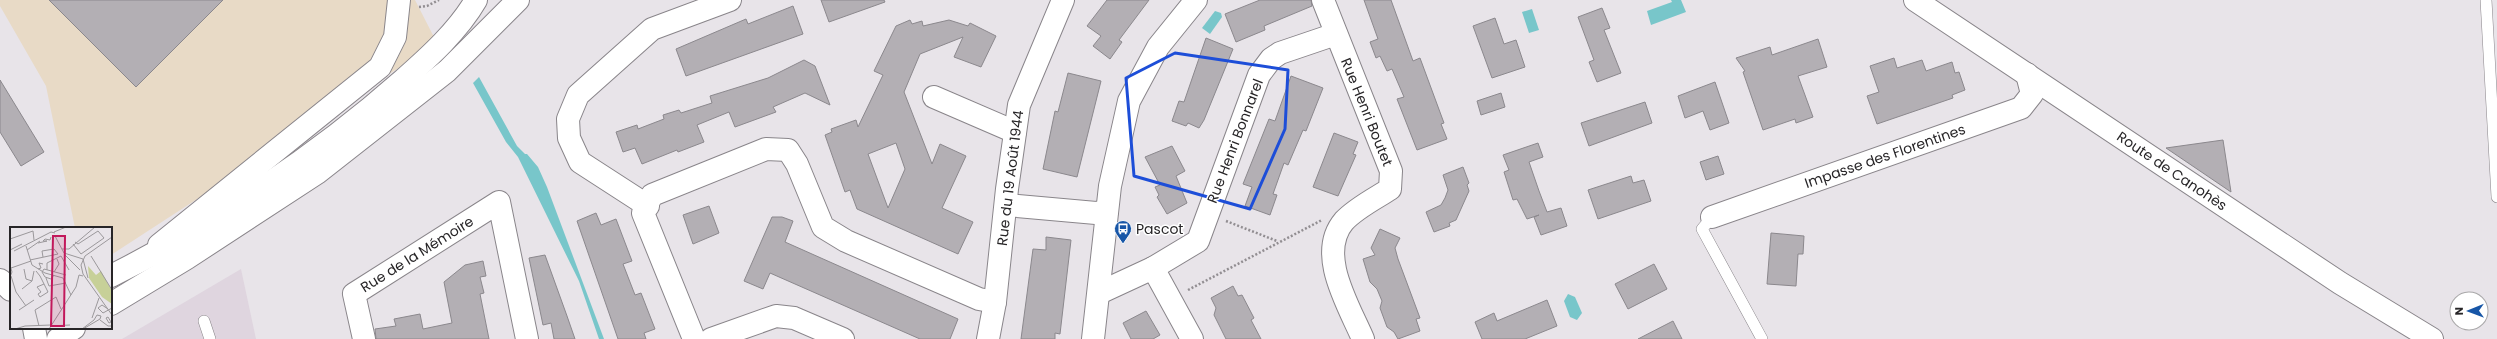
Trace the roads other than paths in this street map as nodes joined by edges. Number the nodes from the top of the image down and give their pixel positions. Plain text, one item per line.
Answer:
1 (399, 0) edge
2 (476, 0) edge
3 (518, 0) edge
4 (730, 0) edge
5 (1063, 0) edge
6 (1196, 0) edge
7 (1323, 0) edge
8 (1915, 0) edge
9 (2486, 0) edge
10 (1336, 34) junction
11 (2027, 74) junction
12 (934, 97) dead end
13 (1015, 132) junction
14 (2497, 197) edge
15 (1006, 205) junction
16 (648, 206) junction
17 (1108, 212) junction
18 (1712, 216) joint
19 (139, 262) junction
20 (1153, 268) junction
21 (112, 276) edge
22 (0, 280) edge
23 (10, 289) edge
24 (1099, 293) junction
25 (995, 302) junction
26 (112, 303) edge
27 (204, 321) dead end
28 (34, 329) edge
29 (73, 329) edge
30 (36, 339) edge
31 (58, 339) edge
32 (210, 339) edge
33 (364, 339) edge
34 (527, 339) edge
35 (694, 339) edge
36 (711, 339) edge
37 (843, 339) edge
38 (988, 339) edge
39 (1093, 339) edge
40 (1192, 339) edge
41 (1363, 339) edge
42 (1762, 339) edge
43 (2432, 339) edge

1 - 19 street
2 - 19 street
3 - 26 street
4 - 16 street
5 - 13 street, Rue du 19 Août 1944
6 - 17 street
7 - 10 street, Rue Henri Boutet
8 - 11 street, Route de Canohès
9 - 14 lane
10 - 20 street, Rue Henri Bonnarel
10 - 41 street, Rue Henri Boutet
11 - 18 street, Impasse des Florentines
11 - 43 street, Route de Canohès
12 - 13 street
13 - 15 street, Rue du 19 Août 1944
15 - 17 street
15 - 25 street, Rue du 19 Août 1944
16 - 25 street
16 - 35 street
17 - 24 street
18 - 42 lane
19 - 21 street
20 - 24 street, Rue Henri Bonnarel
20 - 40 street
22 - 23 street
24 - 39 street
25 - 38 street, Rue du 19 Août 1944
27 - 32 lane
28 - 30 street
29 - 31 street
33 - 34 street, Rue de la Mémoire
36 - 37 street

